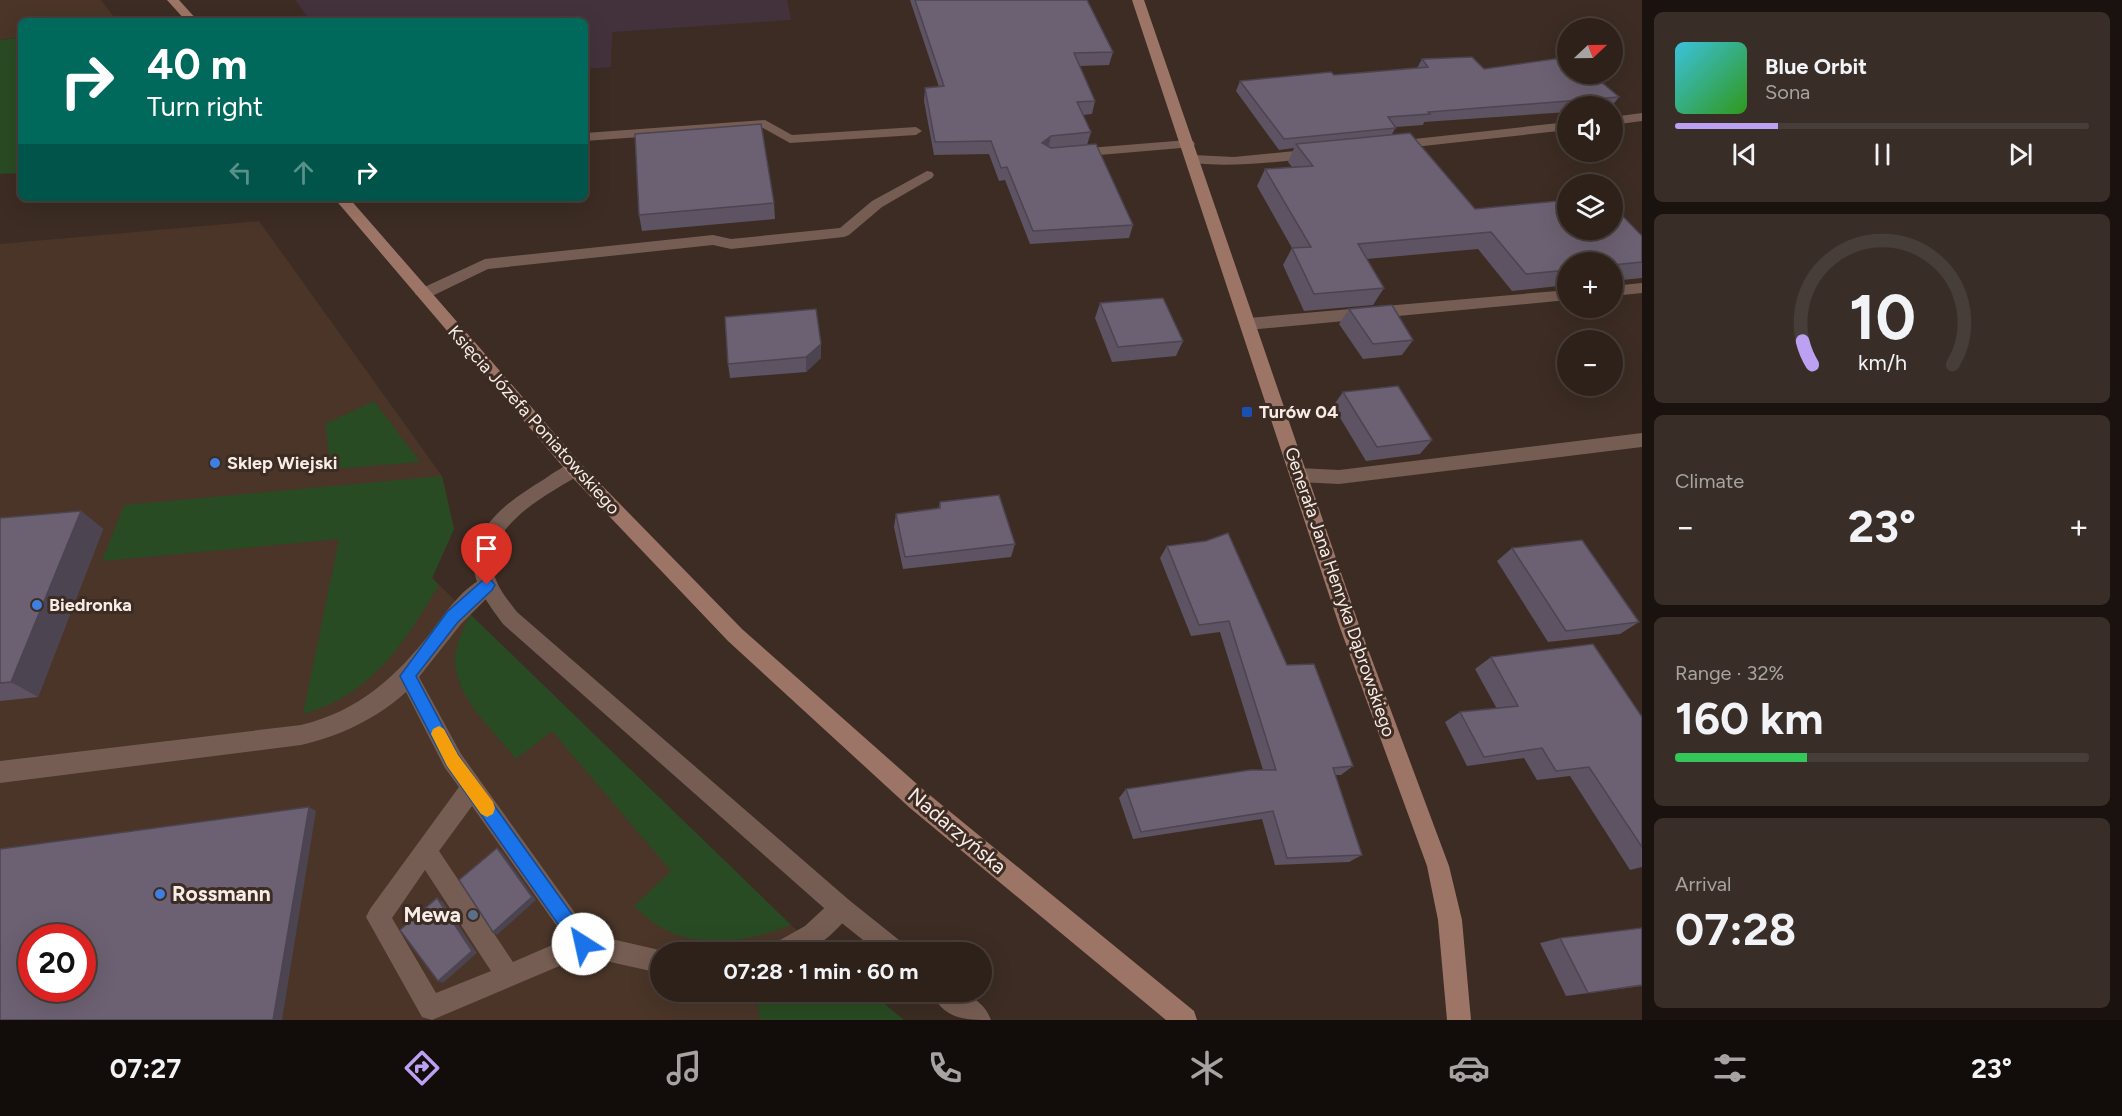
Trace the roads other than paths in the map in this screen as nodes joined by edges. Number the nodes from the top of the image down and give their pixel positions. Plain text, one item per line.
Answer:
1 (173, 0) edge
2 (1138, 0) edge
3 (189, 18) edge
4 (1642, 117) edge
5 (1623, 120) edge
6 (1557, 127) edge
7 (916, 131) dead end
8 (588, 137) edge
9 (1188, 144) junction
10 (1387, 146) edge
11 (1329, 151) edge
12 (1060, 154) edge
13 (1193, 159) junction
14 (927, 175) dead end
15 (344, 201) edge
16 (1642, 288) edge
17 (1623, 290) edge
18 (423, 294) junction
19 (1557, 296) edge
20 (1248, 324) junction
21 (1642, 440) edge
22 (575, 469) junction
23 (1299, 475) junction
24 (487, 585) junction
25 (735, 635) joint
26 (408, 676) junction
27 (0, 772) edge
28 (472, 787) junction
29 (426, 851) junction
30 (841, 908) junction
31 (798, 942) edge
32 (884, 942) edge
33 (583, 944) junction
34 (650, 959) edge
35 (508, 976) junction
36 (956, 1002) edge
37 (1461, 1019) edge
38 (979, 1020) edge
39 (1185, 1020) edge

1 - 3 street
2 - 9 street, Generała Jana Henryka Dąbrowskiego
4 - 5 street
6 - 10 street
7 - 8 street
9 - 12 street
9 - 13 street, Generała Jana Henryka Dąbrowskiego
11 - 13 street
13 - 20 street, Generała Jana Henryka Dąbrowskiego
14 - 18 street
15 - 18 street, Księcia Józefa Poniatowskiego
16 - 17 street
18 - 22 street, Księcia Józefa Poniatowskiego
19 - 20 street
20 - 23 street, Generała Jana Henryka Dąbrowskiego
21 - 23 street
22 - 24 street
22 - 25 street, Księcia Józefa Poniatowskiego
23 - 37 street, Generała Jana Henryka Dąbrowskiego
24 - 26 street
24 - 30 street
25 - 39 street, Nadarzyńska
26 - 27 street
26 - 28 street
28 - 29 street
28 - 33 street
29 - 35 street
29 - 35 street
30 - 31 street
30 - 32 street
33 - 34 street
33 - 35 street
36 - 38 street

